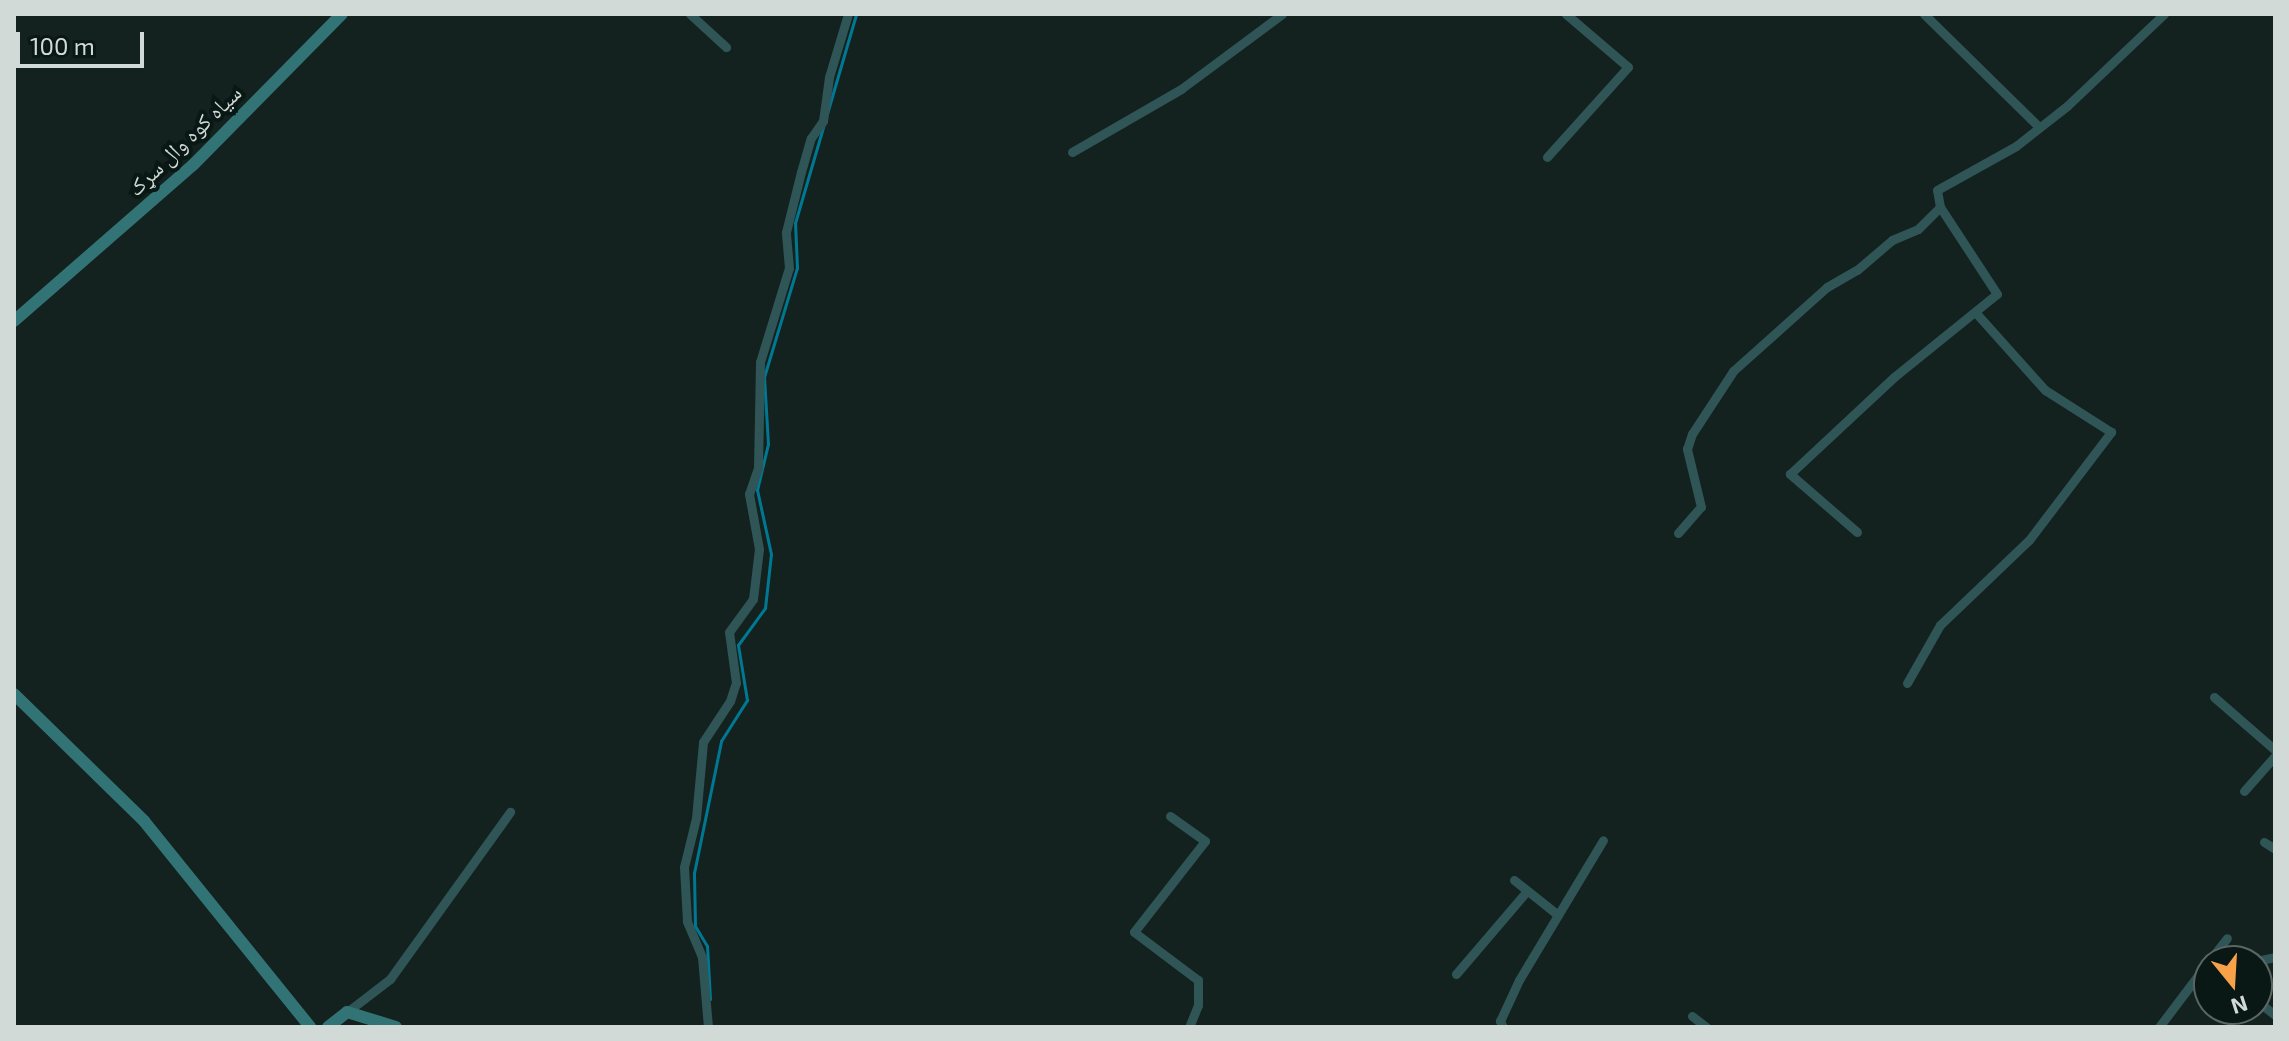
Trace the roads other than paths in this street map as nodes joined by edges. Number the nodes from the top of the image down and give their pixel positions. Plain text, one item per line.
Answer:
1 (342, 14) edge
2 (690, 14) edge
3 (848, 14) edge
4 (1282, 14) edge
5 (1566, 14) edge
6 (1924, 14) edge
7 (2164, 14) edge
8 (726, 47) dead end
9 (2038, 126) junction
10 (1072, 152) dead end
11 (1547, 157) dead end
12 (1940, 207) junction
13 (1976, 313) junction
14 (14, 321) edge
15 (1857, 532) dead end
16 (1678, 533) dead end
17 (1907, 683) dead end
18 (14, 694) edge
19 (2214, 697) dead end
20 (2275, 750) edge
21 (2275, 756) edge
22 (2244, 791) dead end
23 (510, 812) dead end
24 (1170, 816) dead end
25 (1603, 840) dead end
26 (2264, 842) dead end
27 (2275, 849) edge
28 (1514, 880) dead end
29 (1527, 891) junction
30 (1558, 915) junction
31 (2227, 938) dead end
32 (2222, 945) edge
33 (1456, 974) dead end
34 (2193, 982) edge
35 (347, 1012) junction
36 (1692, 1016) dead end
37 (310, 1027) edge
38 (328, 1027) edge
39 (396, 1027) edge
40 (708, 1027) edge
41 (1189, 1027) edge
42 (1503, 1027) edge
43 (1706, 1027) edge
44 (2159, 1027) edge

1 - 14 street, سیاه کوه وال سړک
2 - 8 street
3 - 40 street
4 - 10 street
5 - 11 street
6 - 9 street
7 - 9 street
9 - 12 street
12 - 13 street
12 - 16 street
13 - 15 street
13 - 17 street
18 - 37 street
19 - 20 street
21 - 22 street
23 - 35 street
24 - 41 street
25 - 30 street
26 - 27 street
28 - 29 street
29 - 30 street
29 - 33 street
30 - 42 street
31 - 32 street
34 - 44 street
35 - 38 street
35 - 39 street
36 - 43 street

